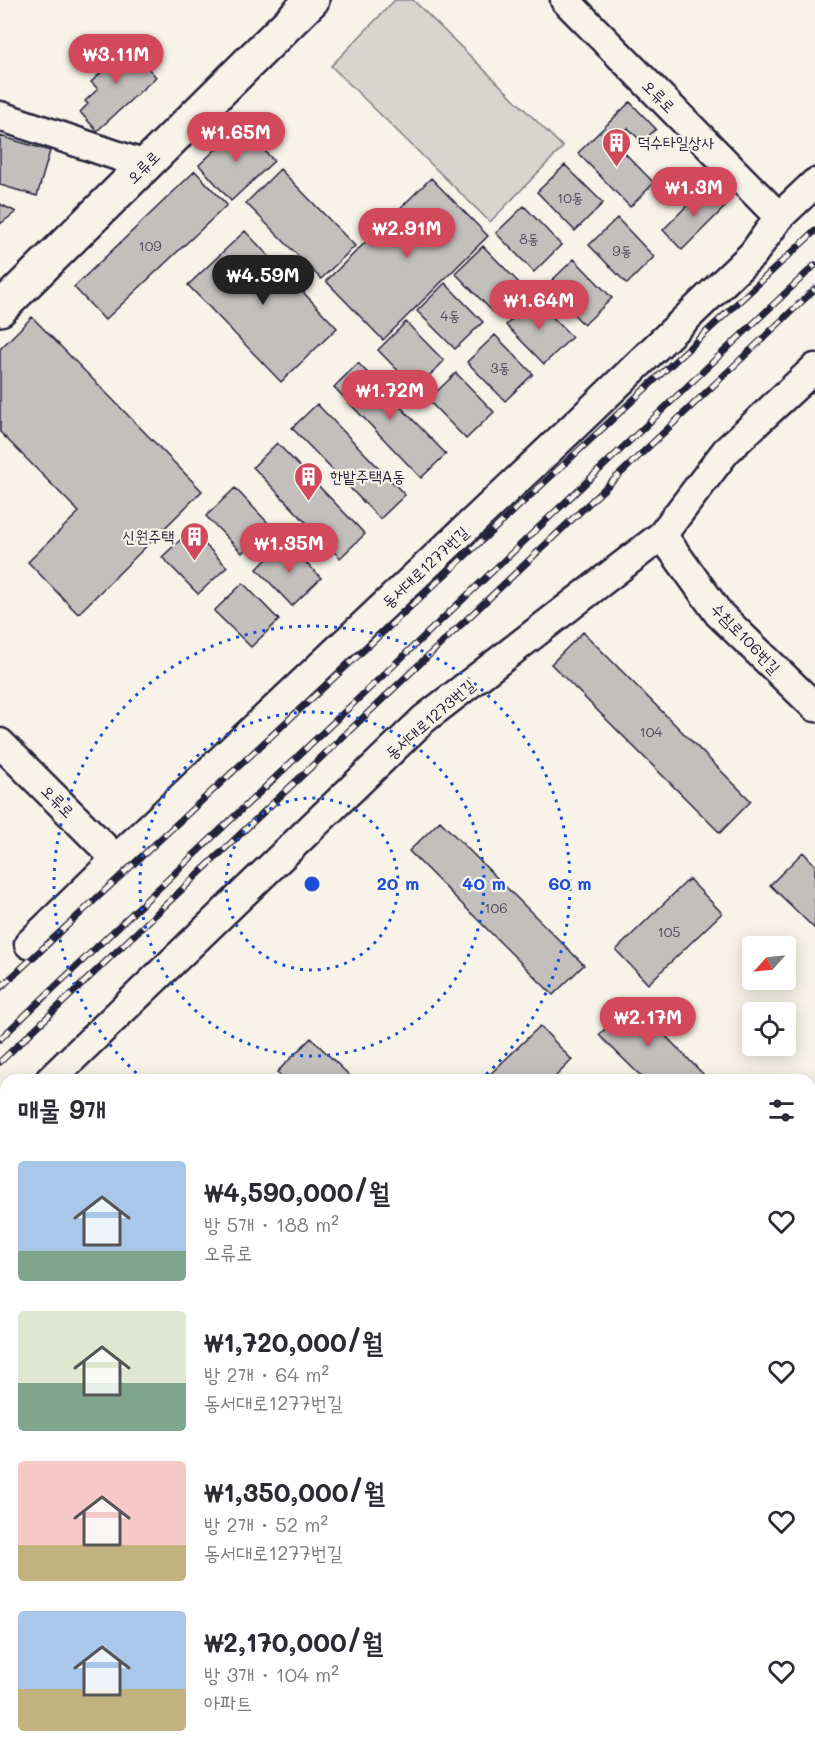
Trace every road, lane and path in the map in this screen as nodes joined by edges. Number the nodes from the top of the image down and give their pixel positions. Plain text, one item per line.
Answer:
1 (312, 0) edge
2 (565, 0) edge
3 (0, 116) edge
4 (145, 165) junction
5 (815, 183) edge
6 (779, 217) junction
7 (0, 309) edge
8 (815, 368) edge
9 (662, 535) junction
10 (815, 707) edge
11 (0, 744) edge
12 (116, 859) junction
13 (29, 944) dead end
14 (56, 1074) edge

1 - 4 street, 오류로
2 - 6 street, 오류로
3 - 4 street
4 - 7 street, 오류로
5 - 6 street, 동서대로1277번길
6 - 12 street, 동서대로1277번길
8 - 9 street, 동서대로1273번길
9 - 10 street, 수침로106번길
9 - 14 street, 동서대로1273번길
11 - 12 street, 오류로
12 - 13 street, 동서대로1277번길

